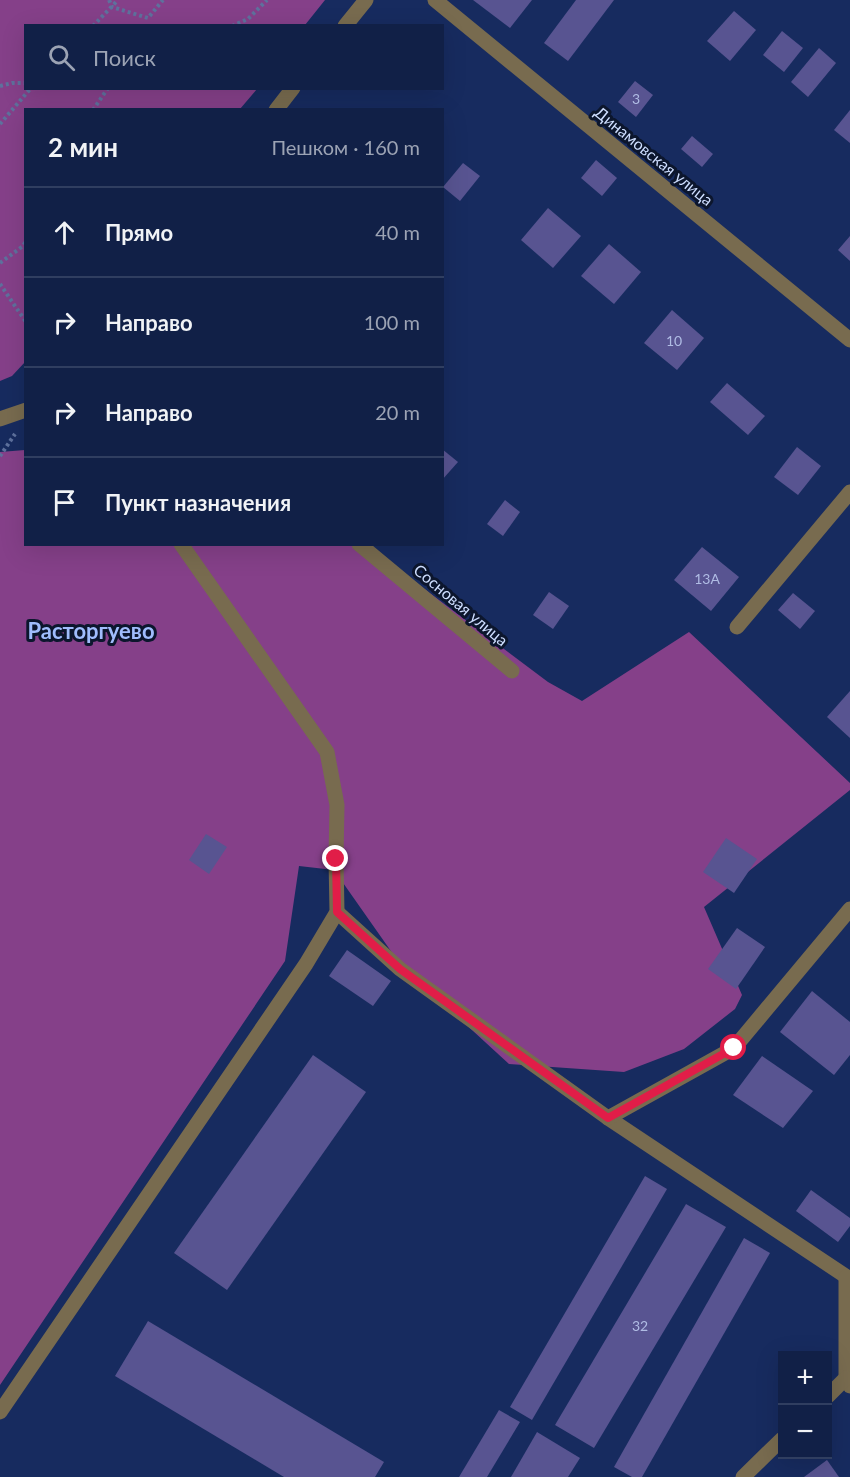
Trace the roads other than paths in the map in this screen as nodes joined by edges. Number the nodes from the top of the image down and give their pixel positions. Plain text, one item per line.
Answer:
1 (366, 0) edge
2 (435, 0) edge
3 (347, 24) edge
4 (291, 90) edge
5 (278, 108) edge
6 (850, 340) edge
7 (24, 411) edge
8 (0, 419) edge
9 (850, 492) edge
10 (182, 546) edge
11 (361, 546) edge
12 (737, 627) dead end
13 (512, 671) dead end
14 (850, 909) edge
15 (337, 912) junction
16 (608, 1118) junction
17 (848, 1278) edge
18 (848, 1382) edge
19 (832, 1393) edge
20 (0, 1412) edge
21 (778, 1444) edge
22 (743, 1477) edge

1 - 3 street
2 - 6 street, Динамовская улица
4 - 5 street
7 - 8 street
9 - 12 street
10 - 15 street
11 - 13 street, Сосновая улица
14 - 16 street
15 - 16 street
15 - 20 street
16 - 17 street
17 - 18 street
18 - 19 street
21 - 22 street

